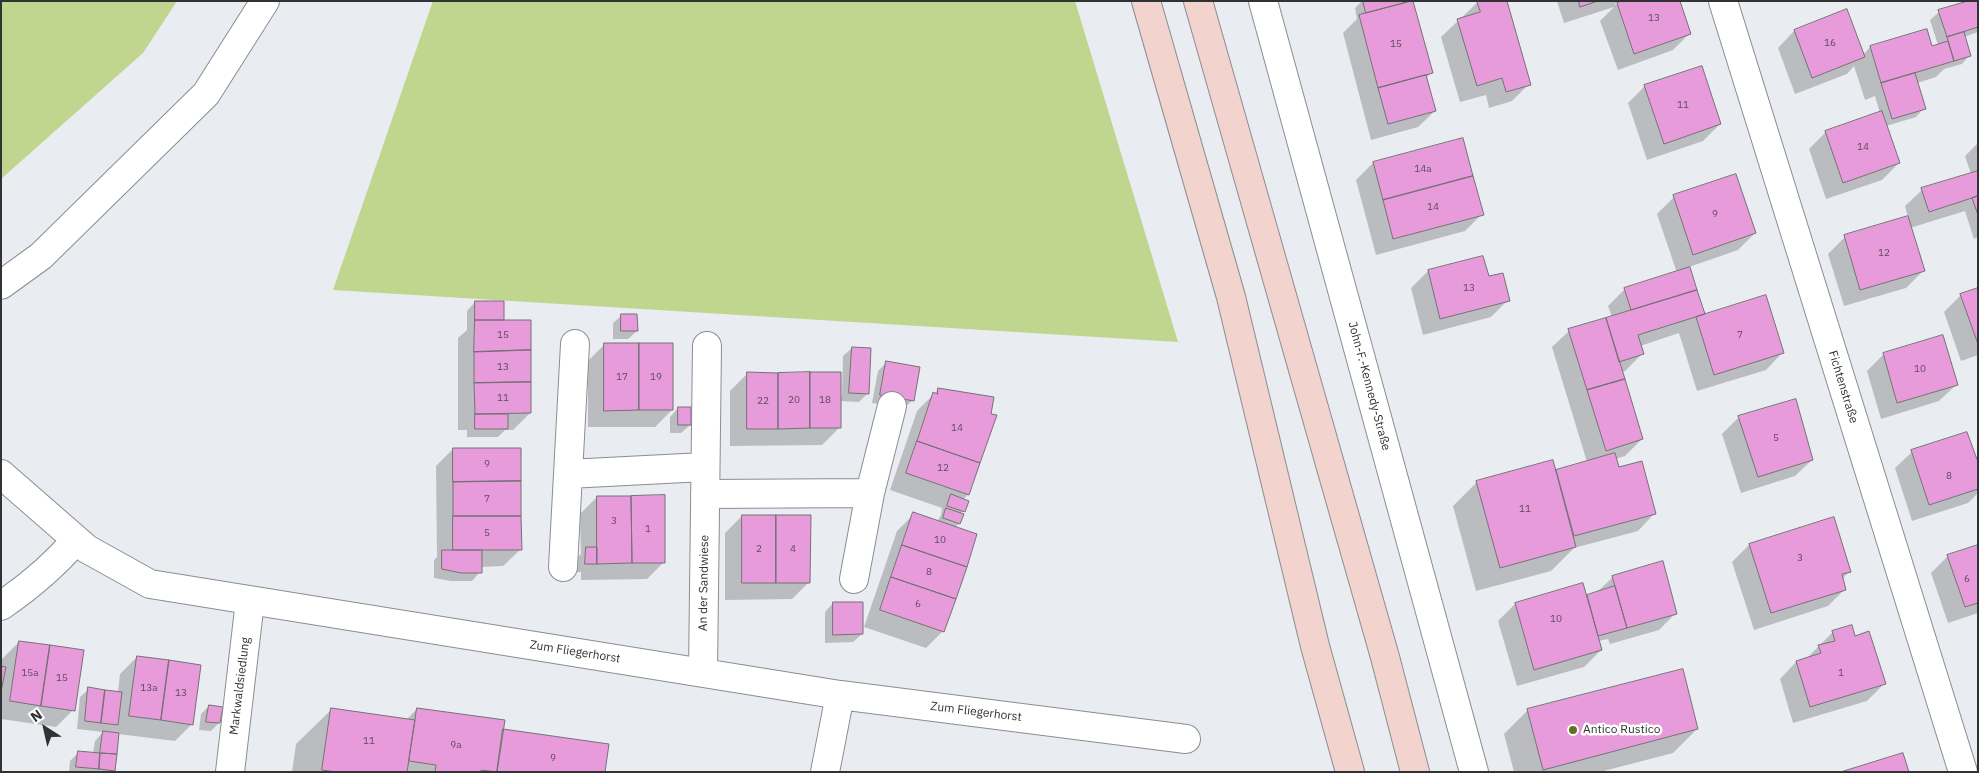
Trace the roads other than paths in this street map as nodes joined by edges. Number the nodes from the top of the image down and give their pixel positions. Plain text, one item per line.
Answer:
1 (265, 1) edge
2 (1146, 1) edge
3 (1198, 1) edge
4 (1263, 1) edge
5 (1723, 1) edge
6 (1, 285) edge
7 (575, 344) dead end
8 (707, 346) dead end
9 (892, 406) dead end
10 (704, 467) junction
11 (1, 474) edge
12 (568, 474) junction
13 (870, 493) junction
14 (705, 494) junction
15 (76, 540) junction
16 (563, 567) dead end
17 (854, 579) dead end
18 (250, 601) junction
19 (1, 606) edge
20 (703, 672) junction
21 (840, 695) junction
22 (1186, 739) dead end
23 (230, 772) edge
24 (825, 772) edge
25 (1350, 772) edge
26 (1414, 772) edge
27 (1474, 772) edge
28 (1963, 772) edge

1 - 6 street
2 - 25 main road
3 - 26 main road
4 - 27 street, John-F.-Kennedy-Straße
5 - 28 street, Fichtenstraße
7 - 12 street
8 - 10 street, An der Sandwiese
9 - 13 street
10 - 12 street
10 - 14 street, An der Sandwiese
11 - 15 street, Zum Fliegerhorst
12 - 16 street
13 - 14 street
13 - 17 street
14 - 20 street, An der Sandwiese
15 - 18 street, Zum Fliegerhorst
15 - 19 street
18 - 20 street, Zum Fliegerhorst
18 - 23 street, Markwaldsiedlung
20 - 21 street, Zum Fliegerhorst
21 - 22 street, Zum Fliegerhorst
21 - 24 street

